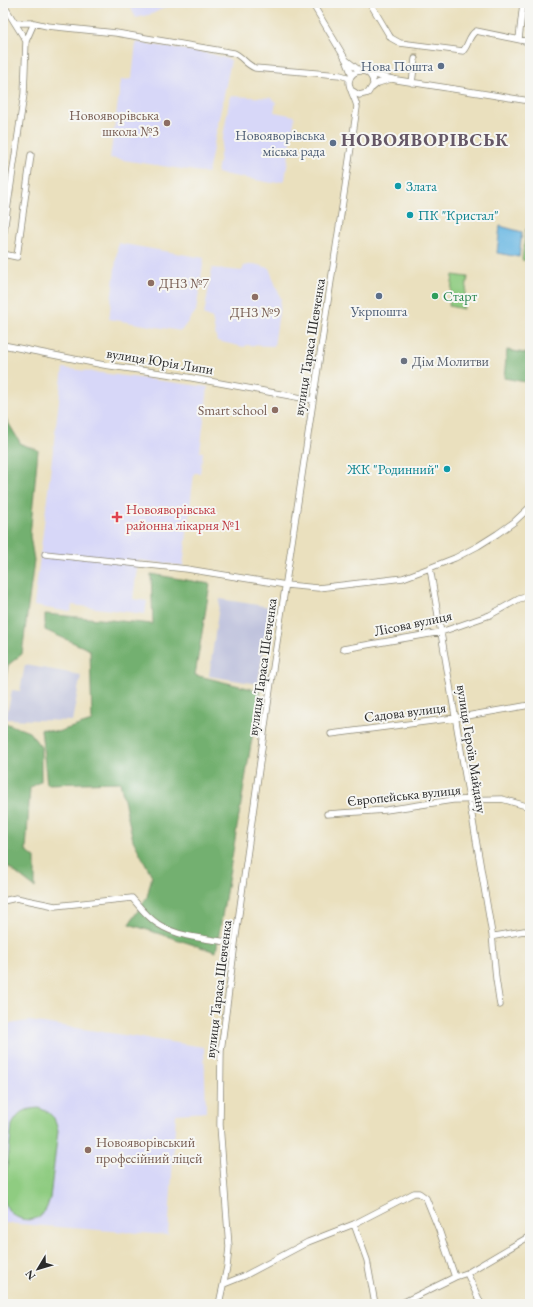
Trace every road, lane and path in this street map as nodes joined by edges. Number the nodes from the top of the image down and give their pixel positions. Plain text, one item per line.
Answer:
1 (312, 3) edge
2 (370, 3) edge
3 (523, 3) edge
4 (3, 4) edge
5 (15, 23) junction
6 (25, 23) junction
7 (34, 23) junction
8 (21, 32) junction
9 (30, 32) junction
10 (519, 39) junction
11 (26, 41) junction
12 (530, 42) edge
13 (415, 59) tunnel mouth
14 (346, 60) junction
15 (360, 71) junction
16 (369, 74) junction
17 (351, 76) junction
18 (392, 79) junction
19 (412, 83) junction
20 (372, 88) junction
21 (351, 90) junction
22 (365, 94) junction
23 (530, 101) edge
24 (357, 107) junction
25 (31, 155) dead end
26 (3, 238) edge
27 (3, 254) edge
28 (3, 345) edge
29 (313, 400) junction
30 (530, 507) edge
31 (45, 554) dead end
32 (430, 568) junction
33 (286, 585) junction
34 (530, 598) edge
35 (441, 632) junction
36 (343, 648) dead end
37 (530, 705) edge
38 (455, 718) junction
39 (331, 734) dead end
40 (469, 800) junction
41 (530, 806) edge
42 (327, 814) dead end
43 (3, 901) edge
44 (529, 931) edge
45 (492, 934) junction
46 (235, 944) junction
47 (500, 1005) dead end
48 (354, 1224) junction
49 (530, 1236) edge
50 (467, 1274) junction
51 (455, 1277) junction
52 (224, 1284) junction
53 (219, 1304) edge
54 (375, 1304) edge
55 (400, 1304) edge
56 (481, 1304) edge

1 - 14 street
2 - 10 street
3 - 10 street
4 - 5 street
5 - 6 street
5 - 8 street
6 - 7 street
6 - 8 street
6 - 9 street
7 - 9 street
7 - 17 street
8 - 9 street
8 - 11 street
9 - 11 street
10 - 12 street
11 - 26 street
13 - 19 street
14 - 15 street
14 - 17 street
15 - 16 street
15 - 17 street
16 - 18 street
16 - 20 street
17 - 21 street
18 - 19 street
18 - 20 street
19 - 23 street
20 - 22 street
21 - 22 street
21 - 24 street, вулиця Тараса Шевченка
22 - 24 street, вулиця Тараса Шевченка
24 - 29 street, вулиця Тараса Шевченка
25 - 27 street
28 - 29 street, вулиця Юрія Липи
29 - 33 street, вулиця Тараса Шевченка
30 - 32 street
31 - 33 street
32 - 33 street
32 - 35 street, вулиця Героїв Майдану
33 - 46 street, вулиця Тараса Шевченка
34 - 35 street, Лісова вулиця
35 - 36 street, Лісова вулиця
35 - 38 street, вулиця Героїв Майдану
37 - 38 street, Садова вулиця
38 - 39 street, Садова вулиця
38 - 40 street, вулиця Героїв Майдану
40 - 41 street, Європейська вулиця
40 - 42 street, Європейська вулиця
40 - 45 street, вулиця Героїв Майдану
43 - 46 street
44 - 45 street
45 - 47 street, вулиця Героїв Майдану
46 - 52 street, вулиця Тараса Шевченка
48 - 51 street
48 - 52 street
48 - 54 street
49 - 50 street
50 - 51 street
50 - 56 street
51 - 55 street
52 - 53 street, вулиця Тараса Шевченка

